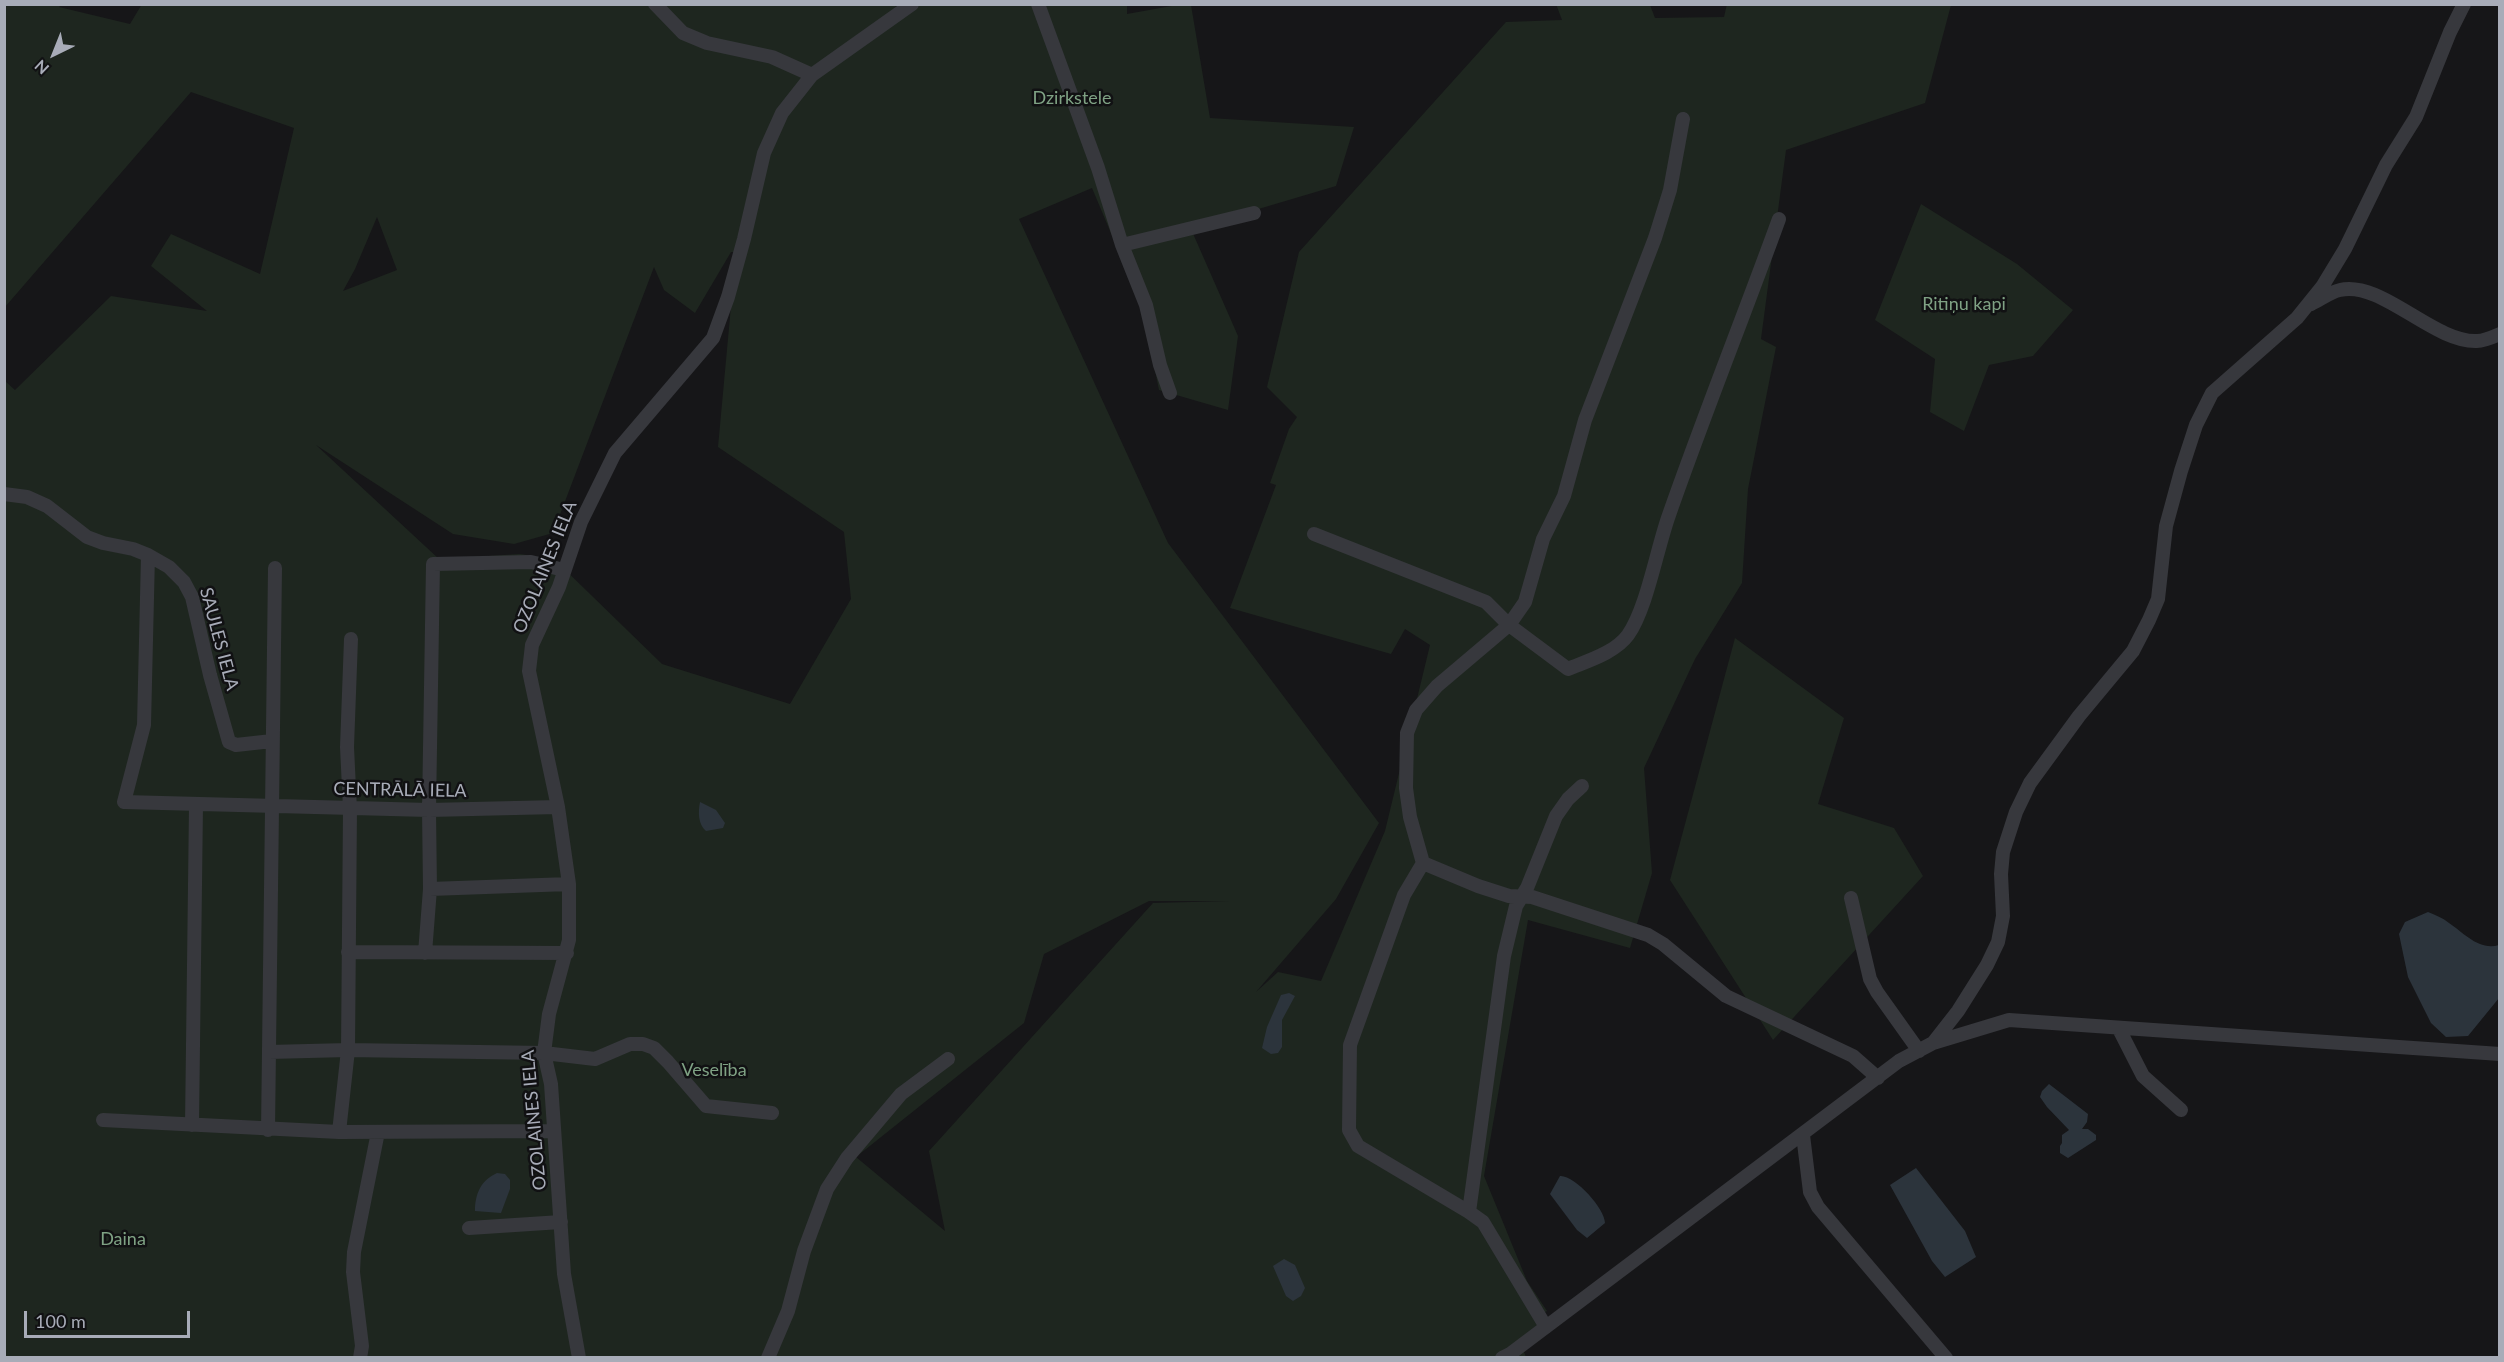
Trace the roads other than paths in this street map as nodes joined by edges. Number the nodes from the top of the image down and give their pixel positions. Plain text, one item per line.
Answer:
1 (655, 4) edge
2 (912, 4) edge
3 (1038, 4) edge
4 (2464, 4) edge
5 (812, 75) junction
6 (1683, 118) dead end
7 (1254, 213) dead end
8 (1779, 219) dead end
9 (1122, 245) junction
10 (2306, 307) junction
11 (2499, 334) edge
12 (1170, 393) dead end
13 (4, 494) edge
14 (1314, 534) dead end
15 (148, 555) junction
16 (275, 568) dead end
17 (564, 570) junction
18 (1509, 625) junction
19 (351, 639) dead end
20 (272, 741) junction
21 (1582, 786) dead end
22 (196, 805) junction
23 (273, 805) junction
24 (558, 807) junction
25 (350, 809) junction
26 (429, 810) junction
27 (1423, 863) junction
28 (569, 884) junction
29 (430, 888) junction
30 (1521, 897) junction
31 (1851, 898) dead end
32 (348, 952) junction
33 (425, 953) junction
34 (567, 953) junction
35 (1958, 1011) junction
36 (2119, 1029) junction
37 (1973, 1031) junction
38 (1933, 1043) junction
39 (348, 1050) junction
40 (1919, 1051) junction
41 (269, 1052) junction
42 (544, 1053) junction
43 (2499, 1054) edge
44 (948, 1059) dead end
45 (1878, 1078) junction
46 (2181, 1110) dead end
47 (772, 1113) dead end
48 (103, 1120) dead end
49 (192, 1125) junction
50 (268, 1130) junction
51 (554, 1131) junction
52 (339, 1132) junction
53 (378, 1132) junction
54 (1803, 1135) junction
55 (1469, 1212) junction
56 (561, 1222) junction
57 (469, 1228) dead end
58 (1546, 1327) junction
59 (1506, 1356) edge
60 (360, 1358) edge
61 (579, 1358) edge
62 (768, 1358) edge
63 (1946, 1358) edge

1 - 5 street
2 - 5 street, OZOLAINES IELA
3 - 9 street
4 - 10 street
5 - 17 street, OZOLAINES IELA
6 - 18 street
7 - 9 street
8 - 18 street
9 - 12 street
10 - 11 street
10 - 35 street
13 - 15 street, SAULES IELA
14 - 18 street
15 - 20 street, SAULES IELA
15 - 22 street, CENTRĀLĀ IELA
16 - 20 street
17 - 24 street, OZOLAINES IELA
17 - 26 street
18 - 27 street
19 - 25 street
20 - 23 street
21 - 30 street
22 - 23 street, CENTRĀLĀ IELA
22 - 49 street
23 - 25 street, CENTRĀLĀ IELA
23 - 41 street
24 - 26 street, CENTRĀLĀ IELA
24 - 28 street, OZOLAINES IELA
25 - 26 street, CENTRĀLĀ IELA
25 - 32 street
26 - 29 street
27 - 30 street
27 - 55 street
28 - 29 street
28 - 34 street, OZOLAINES IELA
29 - 33 street
30 - 45 street
30 - 55 street
31 - 40 street
32 - 33 street
32 - 39 street
33 - 34 street
34 - 42 street, OZOLAINES IELA
35 - 37 street
35 - 38 street
36 - 37 street
36 - 43 street
36 - 46 street
37 - 38 street
38 - 40 street
39 - 41 street
39 - 42 street
39 - 52 street
40 - 45 street
41 - 50 street
42 - 47 street
42 - 51 street, OZOLAINES IELA
44 - 62 street
45 - 54 street
48 - 49 street
49 - 50 street
50 - 52 street
51 - 53 street
51 - 56 street, OZOLAINES IELA
52 - 53 street
53 - 60 street
54 - 58 street
54 - 63 street
55 - 58 street
56 - 57 street
56 - 61 street, OZOLAINES IELA
58 - 59 street

